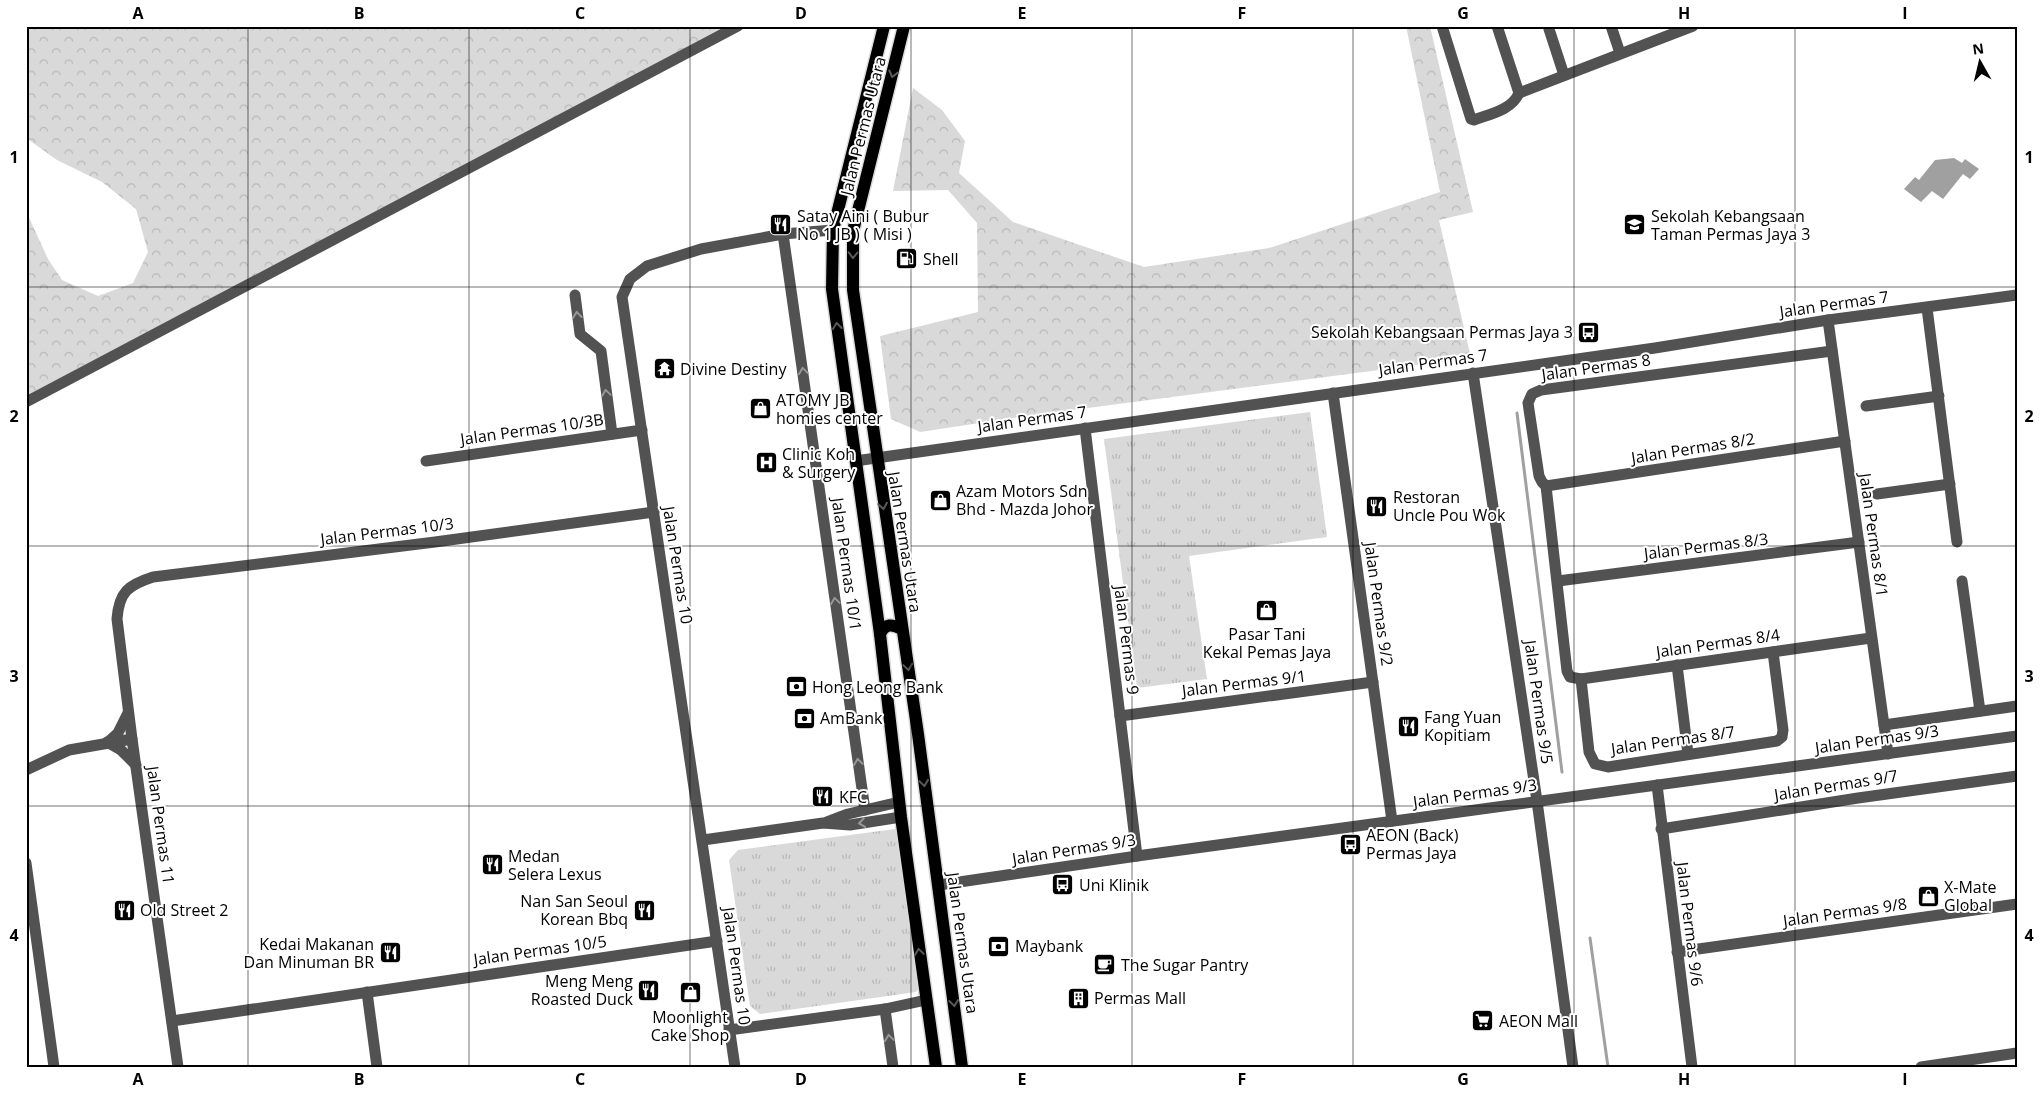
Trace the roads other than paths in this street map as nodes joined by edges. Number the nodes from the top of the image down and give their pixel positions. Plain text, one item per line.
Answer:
1 (738, 26) edge
2 (884, 26) edge
3 (904, 26) edge
4 (1442, 26) edge
5 (1497, 26) edge
6 (1548, 26) edge
7 (1611, 26) edge
8 (1656, 26) edge
9 (1692, 26) edge
10 (1660, 38) junction
11 (1620, 53) junction
12 (1564, 75) junction
13 (1518, 93) junction
14 (833, 230) junction
15 (783, 234) junction
16 (575, 295) dead end
17 (2017, 295) edge
18 (1927, 308) junction
19 (1828, 320) junction
20 (1832, 351) junction
21 (1473, 372) junction
22 (1333, 393) junction
23 (1939, 396) junction
24 (26, 402) edge
25 (1866, 406) dead end
26 (1084, 428) junction
27 (642, 430) junction
28 (612, 434) junction
29 (1844, 441) junction
30 (876, 458) junction
31 (426, 460) dead end
32 (854, 461) junction
33 (1950, 484) junction
34 (1546, 486) junction
35 (1877, 494) dead end
36 (654, 512) junction
37 (1858, 542) junction
38 (1957, 542) dead end
39 (1558, 581) junction
40 (1962, 581) dead end
41 (126, 590) joint
42 (902, 629) junction
43 (880, 634) junction
44 (1871, 638) junction
45 (1773, 652) junction
46 (1677, 665) junction
47 (1575, 678) junction
48 (1373, 682) junction
49 (2017, 706) edge
50 (1980, 711) junction
51 (128, 713) junction
52 (1120, 716) junction
53 (1884, 725) junction
54 (2017, 736) edge
55 (132, 739) junction
56 (107, 742) junction
57 (1688, 754) junction
58 (1888, 754) junction
59 (136, 765) junction
60 (26, 770) edge
61 (2017, 776) edge
62 (1657, 785) junction
63 (1537, 801) junction
64 (899, 802) junction
65 (865, 810) junction
66 (901, 817) junction
67 (1392, 821) junction
68 (823, 824) junction
69 (1661, 829) junction
70 (703, 840) junction
71 (1137, 856) junction
72 (26, 863) edge
73 (939, 885) junction
74 (2017, 904) edge
75 (717, 941) junction
76 (1677, 952) junction
77 (367, 992) junction
78 (926, 1000) junction
79 (885, 1009) junction
80 (172, 1020) junction
81 (729, 1030) junction
82 (2017, 1053) edge
83 (54, 1067) edge
84 (178, 1067) edge
85 (377, 1067) edge
86 (735, 1067) edge
87 (893, 1067) edge
88 (936, 1067) edge
89 (962, 1067) edge
90 (1573, 1067) edge
91 (1692, 1067) edge
92 (1921, 1067) edge

1 - 24 street
2 - 14 main road, Jalan Permas Utara
3 -> 30 main road, Jalan Permas Utara
4 - 13 street
5 - 13 street
6 - 12 street
7 - 11 street
8 - 10 street
9 - 10 street
10 - 11 street
11 - 12 street
12 - 13 street
14 - 15 street, Jalan Permas 10
32 -> 14 main road, Jalan Permas Utara
15 - 27 street, Jalan Permas 10
65 -> 15 street, Jalan Permas 10/1
28 -> 16 street
17 - 18 street, Jalan Permas 7
18 - 19 street, Jalan Permas 7
18 - 23 street
19 - 20 street, Jalan Permas 8/1
19 - 21 street, Jalan Permas 7
20 - 29 street, Jalan Permas 8/1
20 - 34 street, Jalan Permas 8
21 - 22 street, Jalan Permas 7
21 - 63 street, Jalan Permas 9/5
22 - 26 street, Jalan Permas 7
22 - 48 street, Jalan Permas 9/2
23 - 25 street
23 - 33 street
26 - 30 street, Jalan Permas 7
26 - 52 street, Jalan Permas 9
27 - 28 street, Jalan Permas 10/3B
27 - 36 street, Jalan Permas 10
28 - 31 street, Jalan Permas 10/3B
29 - 34 street, Jalan Permas 8/2
29 - 37 street, Jalan Permas 8/1
30 - 32 street, Jalan Permas 7
30 -> 42 main road, Jalan Permas Utara
32 - 43 main road, Jalan Permas Utara
33 - 35 street
33 - 38 street
34 - 39 street, Jalan Permas 8
36 - 41 street, Jalan Permas 10/3
36 - 70 street, Jalan Permas 10
37 - 39 street, Jalan Permas 8/3
37 - 44 street, Jalan Permas 8/1
39 - 47 street, Jalan Permas 8
40 - 50 street
41 - 51 street, Jalan Permas 11
42 - 43 main road
42 -> 73 main road, Jalan Permas Utara
43 - 64 main road, Jalan Permas Utara
44 - 45 street, Jalan Permas 8/4
44 - 53 street, Jalan Permas 8/1
45 - 46 street, Jalan Permas 8/4
45 - 57 street, Jalan Permas 8/7
46 - 47 street, Jalan Permas 8/4
46 - 57 street
47 - 57 street, Jalan Permas 8/7
48 - 52 street, Jalan Permas 9/1
48 - 67 street, Jalan Permas 9/2
49 - 50 street
50 - 53 street
51 - 55 street, Jalan Permas 11
51 - 56 street
52 - 71 street, Jalan Permas 9
53 - 58 street, Jalan Permas 8/1
54 - 58 street, Jalan Permas 9/3
55 - 56 street
55 - 59 street, Jalan Permas 11
56 - 59 street
56 - 60 street
58 - 62 street, Jalan Permas 9/3
59 - 80 street, Jalan Permas 11
61 - 69 street, Jalan Permas 9/7
62 - 63 street, Jalan Permas 9/3
62 - 69 street, Jalan Permas 9/6
63 - 67 street, Jalan Permas 9/3
63 - 90 street, Jalan Permas 9/5
64 - 65 street
64 - 66 main road, Jalan Permas Utara
65 - 68 street
66 -> 68 street
78 -> 66 main road, Jalan Permas Utara
67 - 71 street, Jalan Permas 9/3
68 - 70 street
69 - 76 street, Jalan Permas 9/6
70 - 75 street, Jalan Permas 10
71 - 73 street, Jalan Permas 9/3
72 - 83 street
73 -> 89 main road, Jalan Permas Utara
74 - 76 street, Jalan Permas 9/8
75 - 77 street, Jalan Permas 10/5
75 - 81 street, Jalan Permas 10
76 - 91 street, Jalan Permas 9/6
77 - 80 street, Jalan Permas 10/5
77 - 85 street
78 - 79 street
78 - 88 main road, Jalan Permas Utara
79 - 81 street
87 -> 79 street
80 - 84 street, Jalan Permas 11
81 - 86 street, Jalan Permas 10
82 - 92 street

